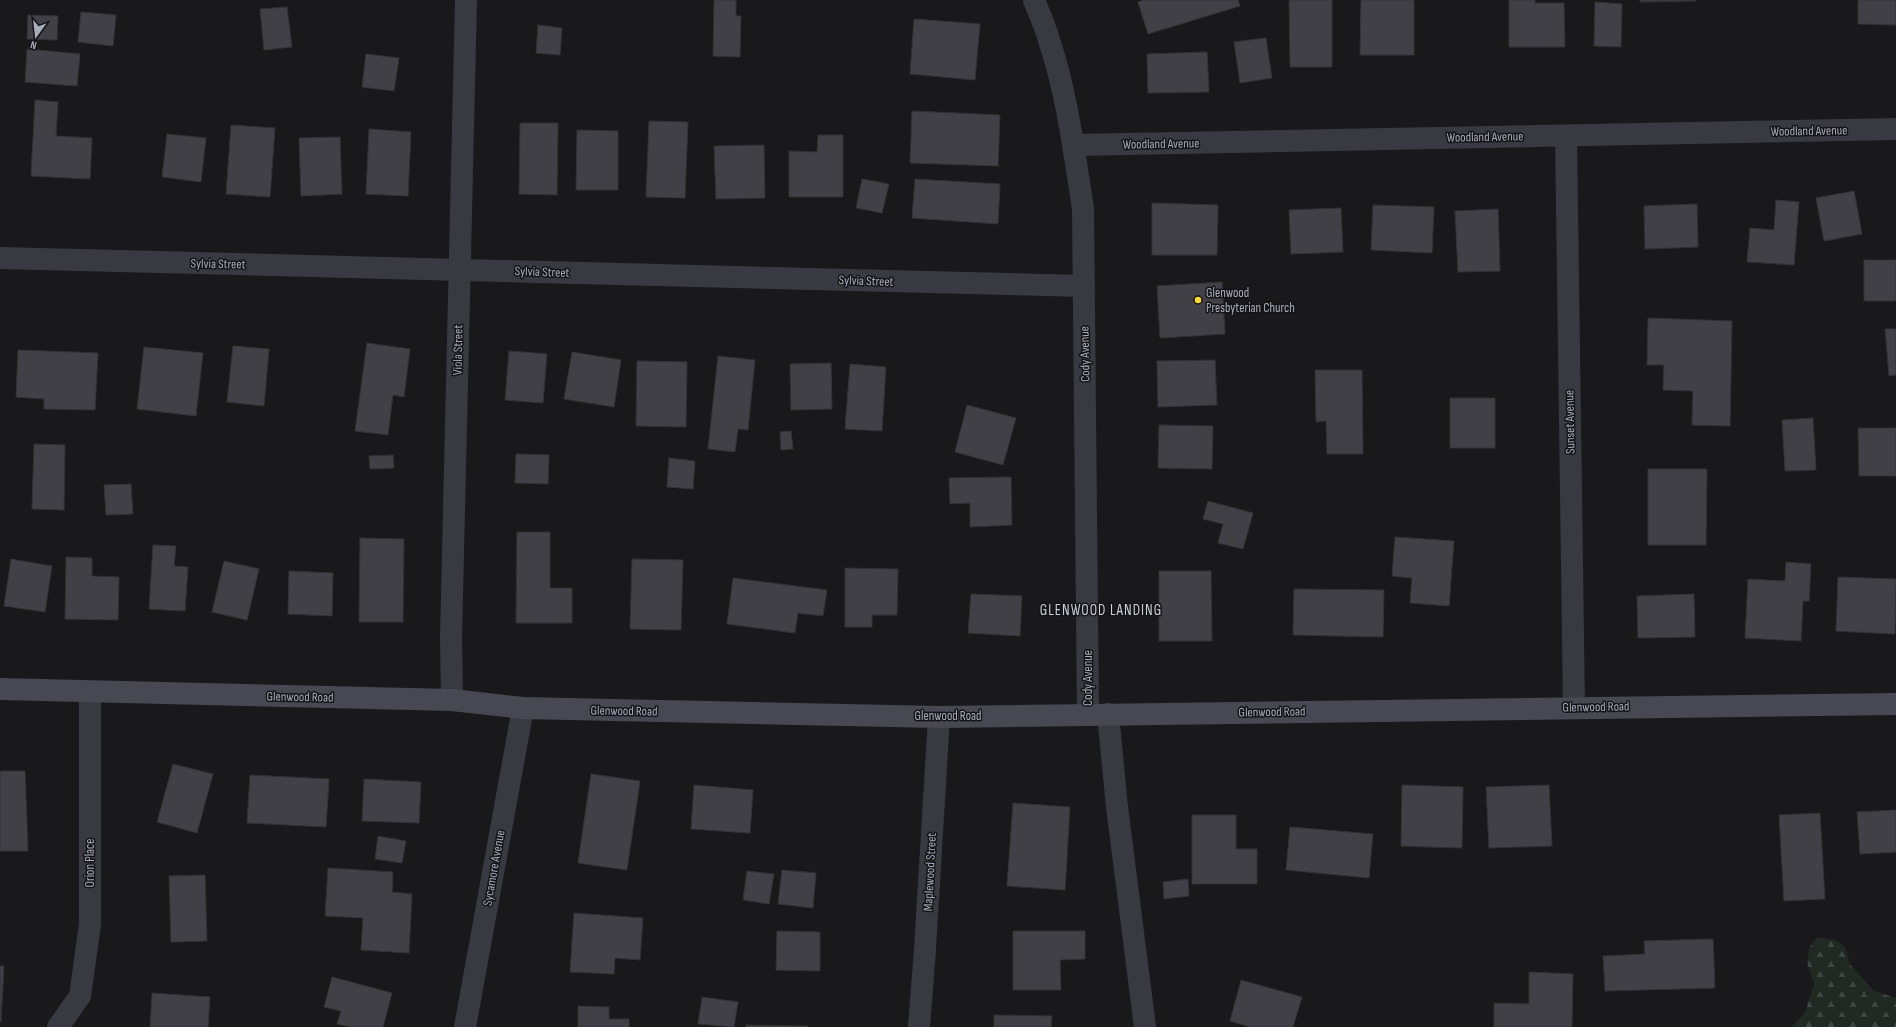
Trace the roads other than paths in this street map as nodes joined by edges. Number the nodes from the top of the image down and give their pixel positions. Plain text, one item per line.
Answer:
1 (466, 0) edge
2 (1034, 0) edge
3 (1896, 129) edge
4 (1566, 136) junction
5 (1073, 145) junction
6 (0, 258) edge
7 (460, 270) junction
8 (1084, 286) junction
9 (0, 689) edge
10 (90, 692) junction
11 (452, 700) junction
12 (1896, 704) edge
13 (523, 708) junction
14 (1574, 708) junction
15 (1098, 714) junction
16 (939, 717) junction
17 (58, 1027) edge
18 (465, 1027) edge
19 (919, 1027) edge
20 (1145, 1027) edge

1 - 7 street, Viola Street
2 - 5 street, Cody Avenue
3 - 4 street, Woodland Avenue
4 - 5 street, Woodland Avenue
4 - 14 street, Sunset Avenue
5 - 8 street, Cody Avenue
6 - 7 street, Sylvia Street
7 - 8 street, Sylvia Street
7 - 11 street, Viola Street
8 - 15 street, Cody Avenue
9 - 10 main road, Glenwood Road
10 - 11 main road, Glenwood Road
10 - 17 street, Orion Place
11 - 13 main road, Glenwood Road
12 - 14 main road, Glenwood Road
13 - 16 main road, Glenwood Road
13 - 18 street, Sycamore Avenue
14 - 15 main road, Glenwood Road
15 - 16 main road, Glenwood Road
15 - 20 street, Cody Avenue
16 - 19 street, Maplewood Street

